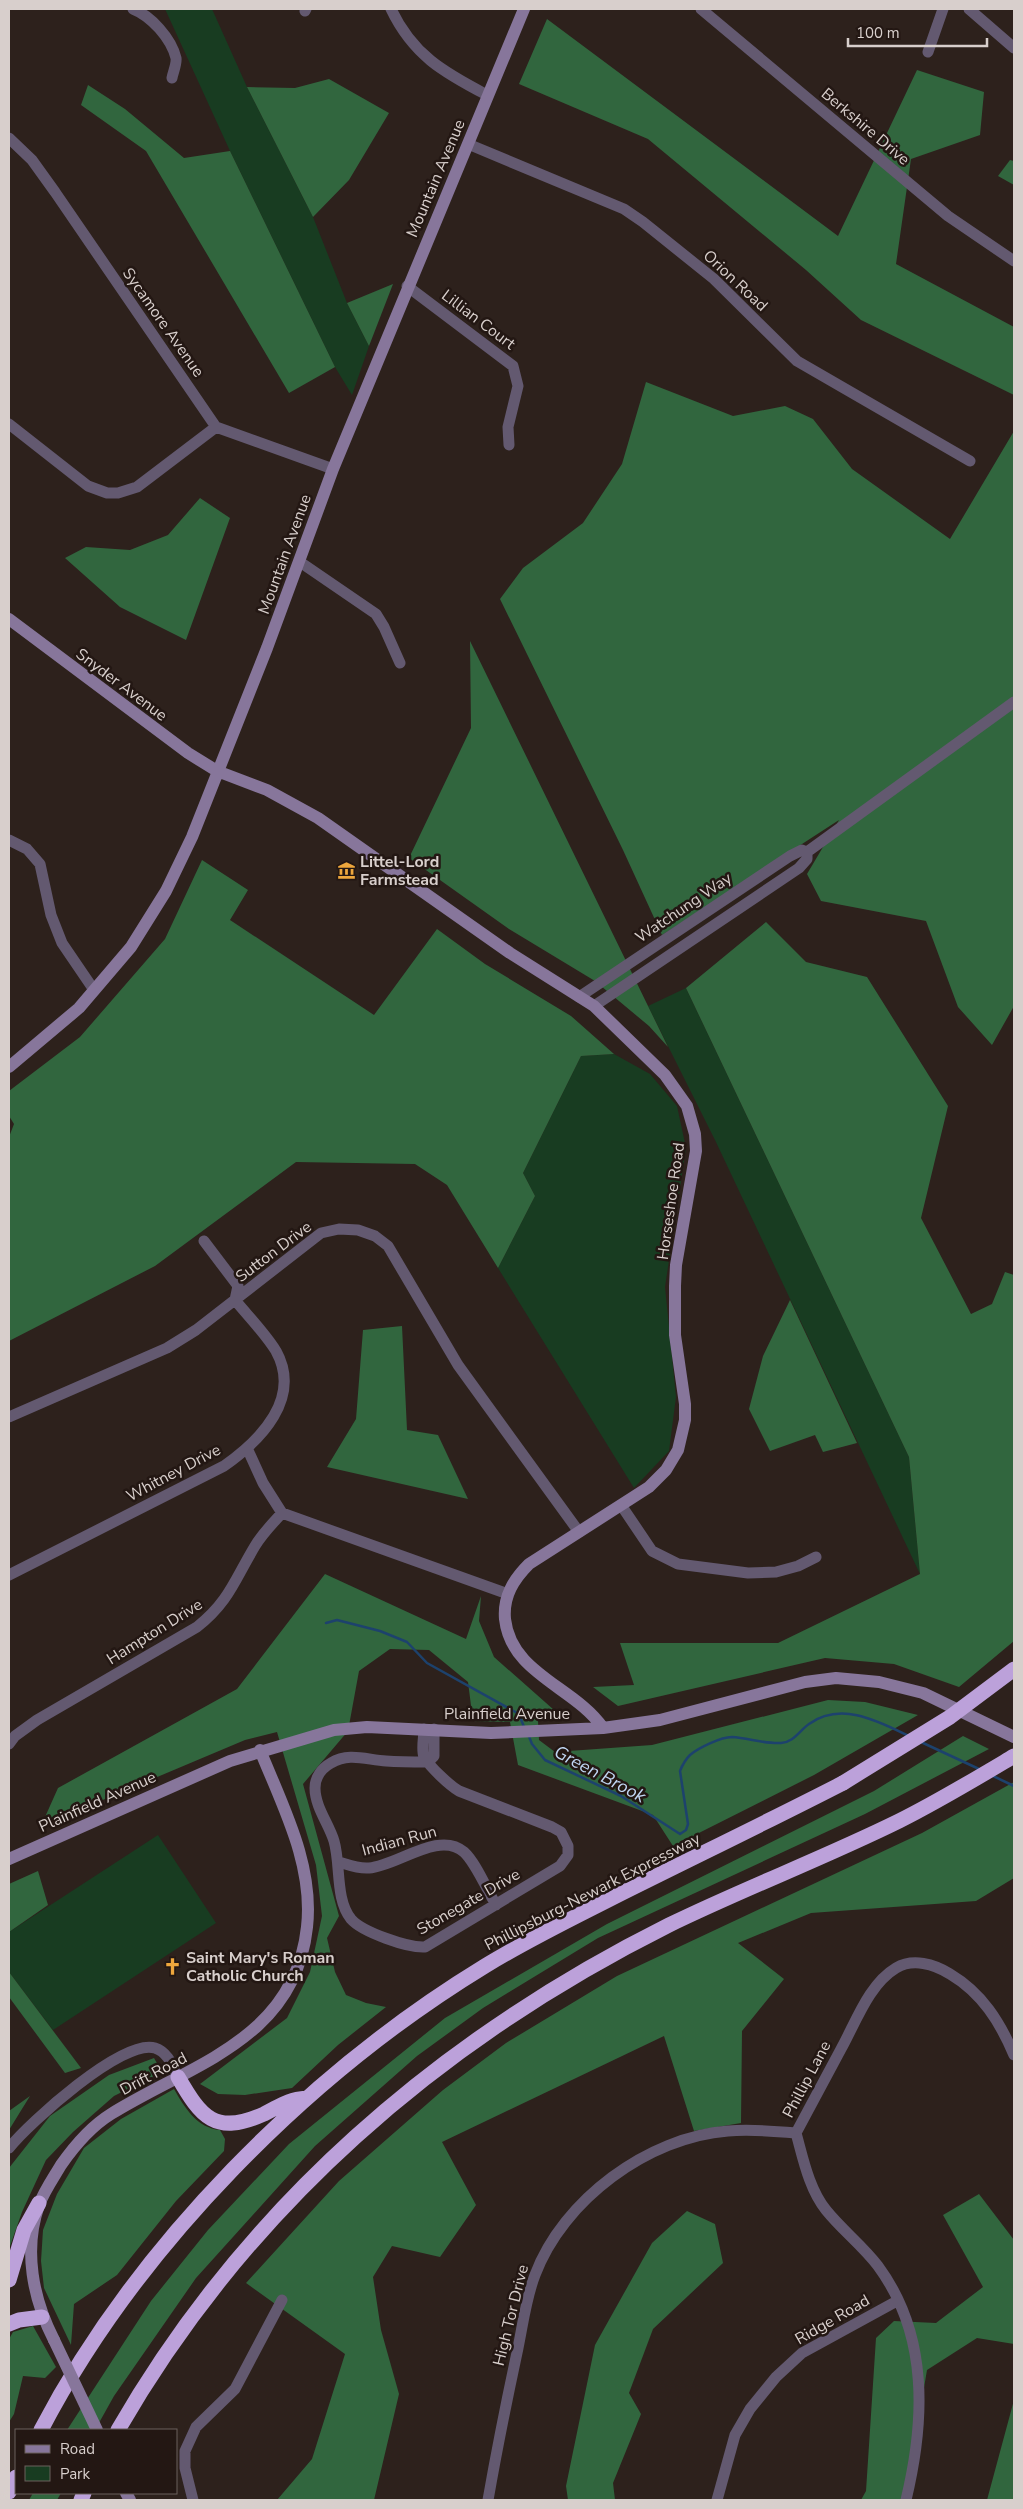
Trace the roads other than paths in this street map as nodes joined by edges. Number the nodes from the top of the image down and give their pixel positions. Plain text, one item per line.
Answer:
1 (133, 9) edge
2 (390, 9) edge
3 (524, 9) edge
4 (701, 9) edge
5 (943, 9) edge
6 (969, 9) edge
7 (1014, 48) edge
8 (928, 52) dead end
9 (172, 78) dead end
10 (487, 95) junction
11 (9, 138) edge
12 (468, 144) junction
13 (1014, 261) edge
14 (407, 286) junction
15 (9, 424) edge
16 (216, 426) junction
17 (509, 445) dead end
18 (970, 461) dead end
19 (333, 469) junction
20 (300, 562) junction
21 (9, 619) edge
22 (400, 663) dead end
23 (1014, 702) edge
24 (218, 771) junction
25 (9, 840) edge
26 (807, 852) junction
27 (94, 990) junction
28 (579, 997) junction
29 (594, 1006) junction
30 (9, 1067) edge
31 (204, 1241) dead end
32 (235, 1300) junction
33 (9, 1417) edge
34 (247, 1448) junction
35 (621, 1505) junction
36 (282, 1513) junction
37 (579, 1532) junction
38 (816, 1557) dead end
39 (9, 1575) edge
40 (508, 1594) junction
41 (1014, 1669) edge
42 (603, 1728) junction
43 (429, 1729) junction
44 (11, 1736) edge
45 (1014, 1736) edge
46 (260, 1750) junction
47 (1014, 1756) edge
48 (428, 1762) junction
49 (9, 1859) edge
50 (339, 1862) junction
51 (496, 1905) junction
52 (1014, 2055) edge
53 (178, 2078) junction
54 (307, 2098) junction
55 (796, 2133) junction
56 (9, 2148) edge
57 (40, 2203) junction
58 (9, 2280) edge
59 (282, 2300) dead end
60 (898, 2300) junction
61 (42, 2317) junction
62 (9, 2324) edge
63 (42, 2429) edge
64 (97, 2429) edge
65 (119, 2429) edge
66 (15, 2480) edge
67 (9, 2492) edge
68 (193, 2500) edge
69 (488, 2500) edge
70 (718, 2500) edge
71 (906, 2500) edge

1 - 9 street
2 - 10 street
3 - 10 main road, Mountain Avenue
4 - 13 street, Berkshire Drive
5 - 8 street
6 - 7 street
10 - 12 main road, Mountain Avenue
11 - 16 street, Sycamore Avenue
12 - 14 main road, Mountain Avenue
12 - 18 street, Orion Road
14 - 17 street, Lillian Court
14 - 19 main road, Mountain Avenue
15 - 16 street
16 - 19 street
19 - 20 main road, Mountain Avenue
20 - 22 street
20 - 24 main road, Mountain Avenue
21 - 24 main road, Snyder Avenue
23 - 26 street, Watchung Way
24 - 27 main road, Mountain Avenue
24 - 28 main road, Horseshoe Road
25 - 27 street
26 - 28 street, Watchung Way
26 - 29 street, Watchung Way
27 - 30 main road, Mountain Avenue
28 - 29 main road, Horseshoe Road
29 - 35 main road, Horseshoe Road
31 - 32 street
32 - 33 street, Sutton Drive
32 - 34 street, Whitney Drive
32 - 37 street, Sutton Drive
34 - 36 street
34 - 39 street, Whitney Drive
35 - 37 main road, Horseshoe Road
35 - 38 street
36 - 40 street
36 - 44 street, Hampton Drive
37 - 40 main road, Horseshoe Road
40 - 42 main road, Horseshoe Road
41 - 54 highway, Phillipsburg-Newark Expressway, bridge
42 - 43 main road, Plainfield Avenue
42 - 45 main road, Plainfield Avenue
43 - 46 main road, Plainfield Avenue
43 - 48 street
46 - 49 main road, Plainfield Avenue
46 - 53 main road, Drift Road
47 - 65 highway
48 - 50 street, Stonegate Drive
48 - 51 street, Stonegate Drive
50 - 51 street, Indian Run
50 - 51 street, Stonegate Drive
52 - 55 street, Phillip Lane
53 - 54 highway
53 - 56 street
53 - 57 main road, Drift Road
54 - 63 highway, Phillipsburg-Newark Expressway
55 - 60 street, Phillip Lane
55 - 69 street, High Tor Drive
57 - 58 highway
57 - 61 main road, Drift Road
59 - 68 street
60 - 70 street, Ridge Road
60 - 71 street, Phillip Lane
61 - 62 highway
61 - 64 main road, Drift Road, bridge
66 - 67 highway

